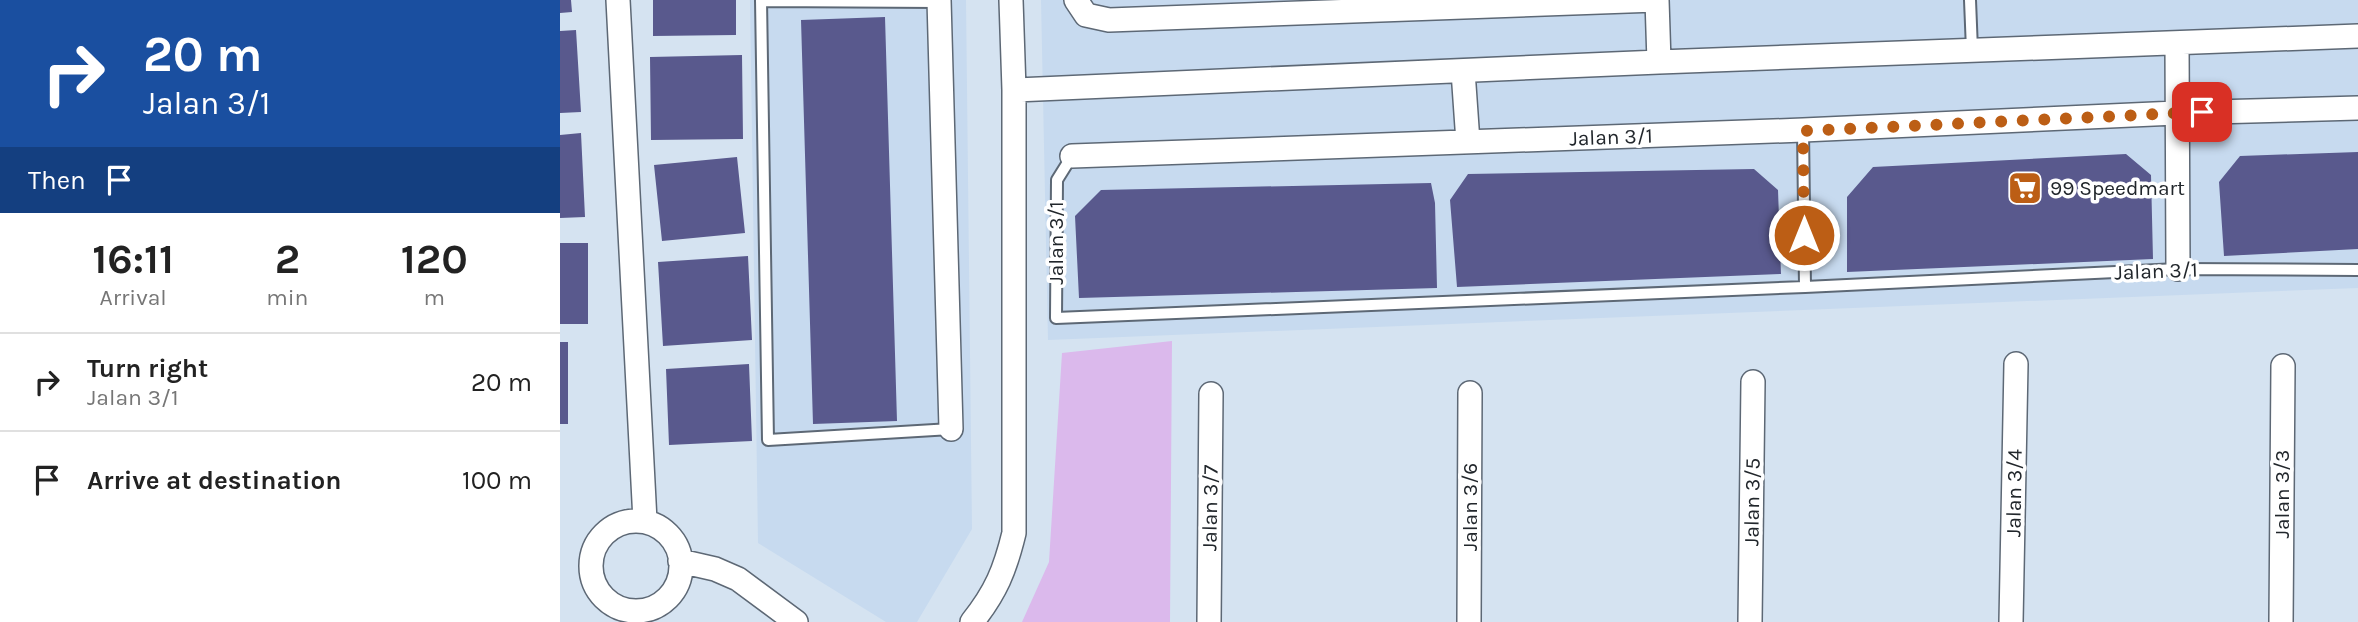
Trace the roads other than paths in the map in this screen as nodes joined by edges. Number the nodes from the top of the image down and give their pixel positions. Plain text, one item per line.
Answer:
1 (618, 0) edge
2 (761, 0) edge
3 (1011, 0) edge
4 (1076, 0) edge
5 (1656, 0) edge
6 (1970, 0) edge
7 (939, 1) edge
8 (1509, 3) edge
9 (1370, 5) edge
10 (1220, 8) edge
11 (2358, 36) edge
12 (2177, 43) junction
13 (1972, 50) junction
14 (1659, 62) junction
15 (1463, 71) junction
16 (1014, 90) junction
17 (2358, 108) edge
18 (2176, 113) junction
19 (1803, 131) junction
20 (1468, 142) junction
21 (1072, 156) joint
22 (2178, 269) junction
23 (2358, 270) edge
24 (1805, 288) junction
25 (2017, 364) dead end
26 (2283, 366) dead end
27 (1753, 382) dead end
28 (1470, 393) dead end
29 (1212, 394) dead end
30 (951, 429) joint
31 (645, 521) junction
32 (680, 561) junction
33 (647, 616) edge
34 (796, 622) edge
35 (972, 622) edge
36 (1209, 622) edge
37 (1469, 622) edge
38 (1751, 622) edge
39 (2011, 622) edge
40 (2281, 622) edge

1 - 31 street
2 - 7 lane
2 - 30 lane
3 - 16 street
4 - 10 street
5 - 8 street
5 - 14 street
6 - 13 lane
7 - 30 street
8 - 9 street
9 - 10 street
11 - 12 street
12 - 13 street
12 - 18 street
13 - 14 street
14 - 15 street
15 - 16 street
15 - 20 street
16 - 35 street
17 - 18 street, Jalan 3/1
18 - 19 street, Jalan 3/1
18 - 22 street
19 - 20 street, Jalan 3/1
19 - 24 lane
20 - 21 street, Jalan 3/1
21 - 24 lane, Jalan 3/1
22 - 23 lane, Jalan 3/1
22 - 24 lane, Jalan 3/1
25 - 39 street, Jalan 3/4
26 - 40 street, Jalan 3/3
27 - 38 street, Jalan 3/5
28 - 37 street, Jalan 3/6
29 - 36 street, Jalan 3/7
31 - 32 street
31 - 33 street
32 - 33 street
32 - 34 street

